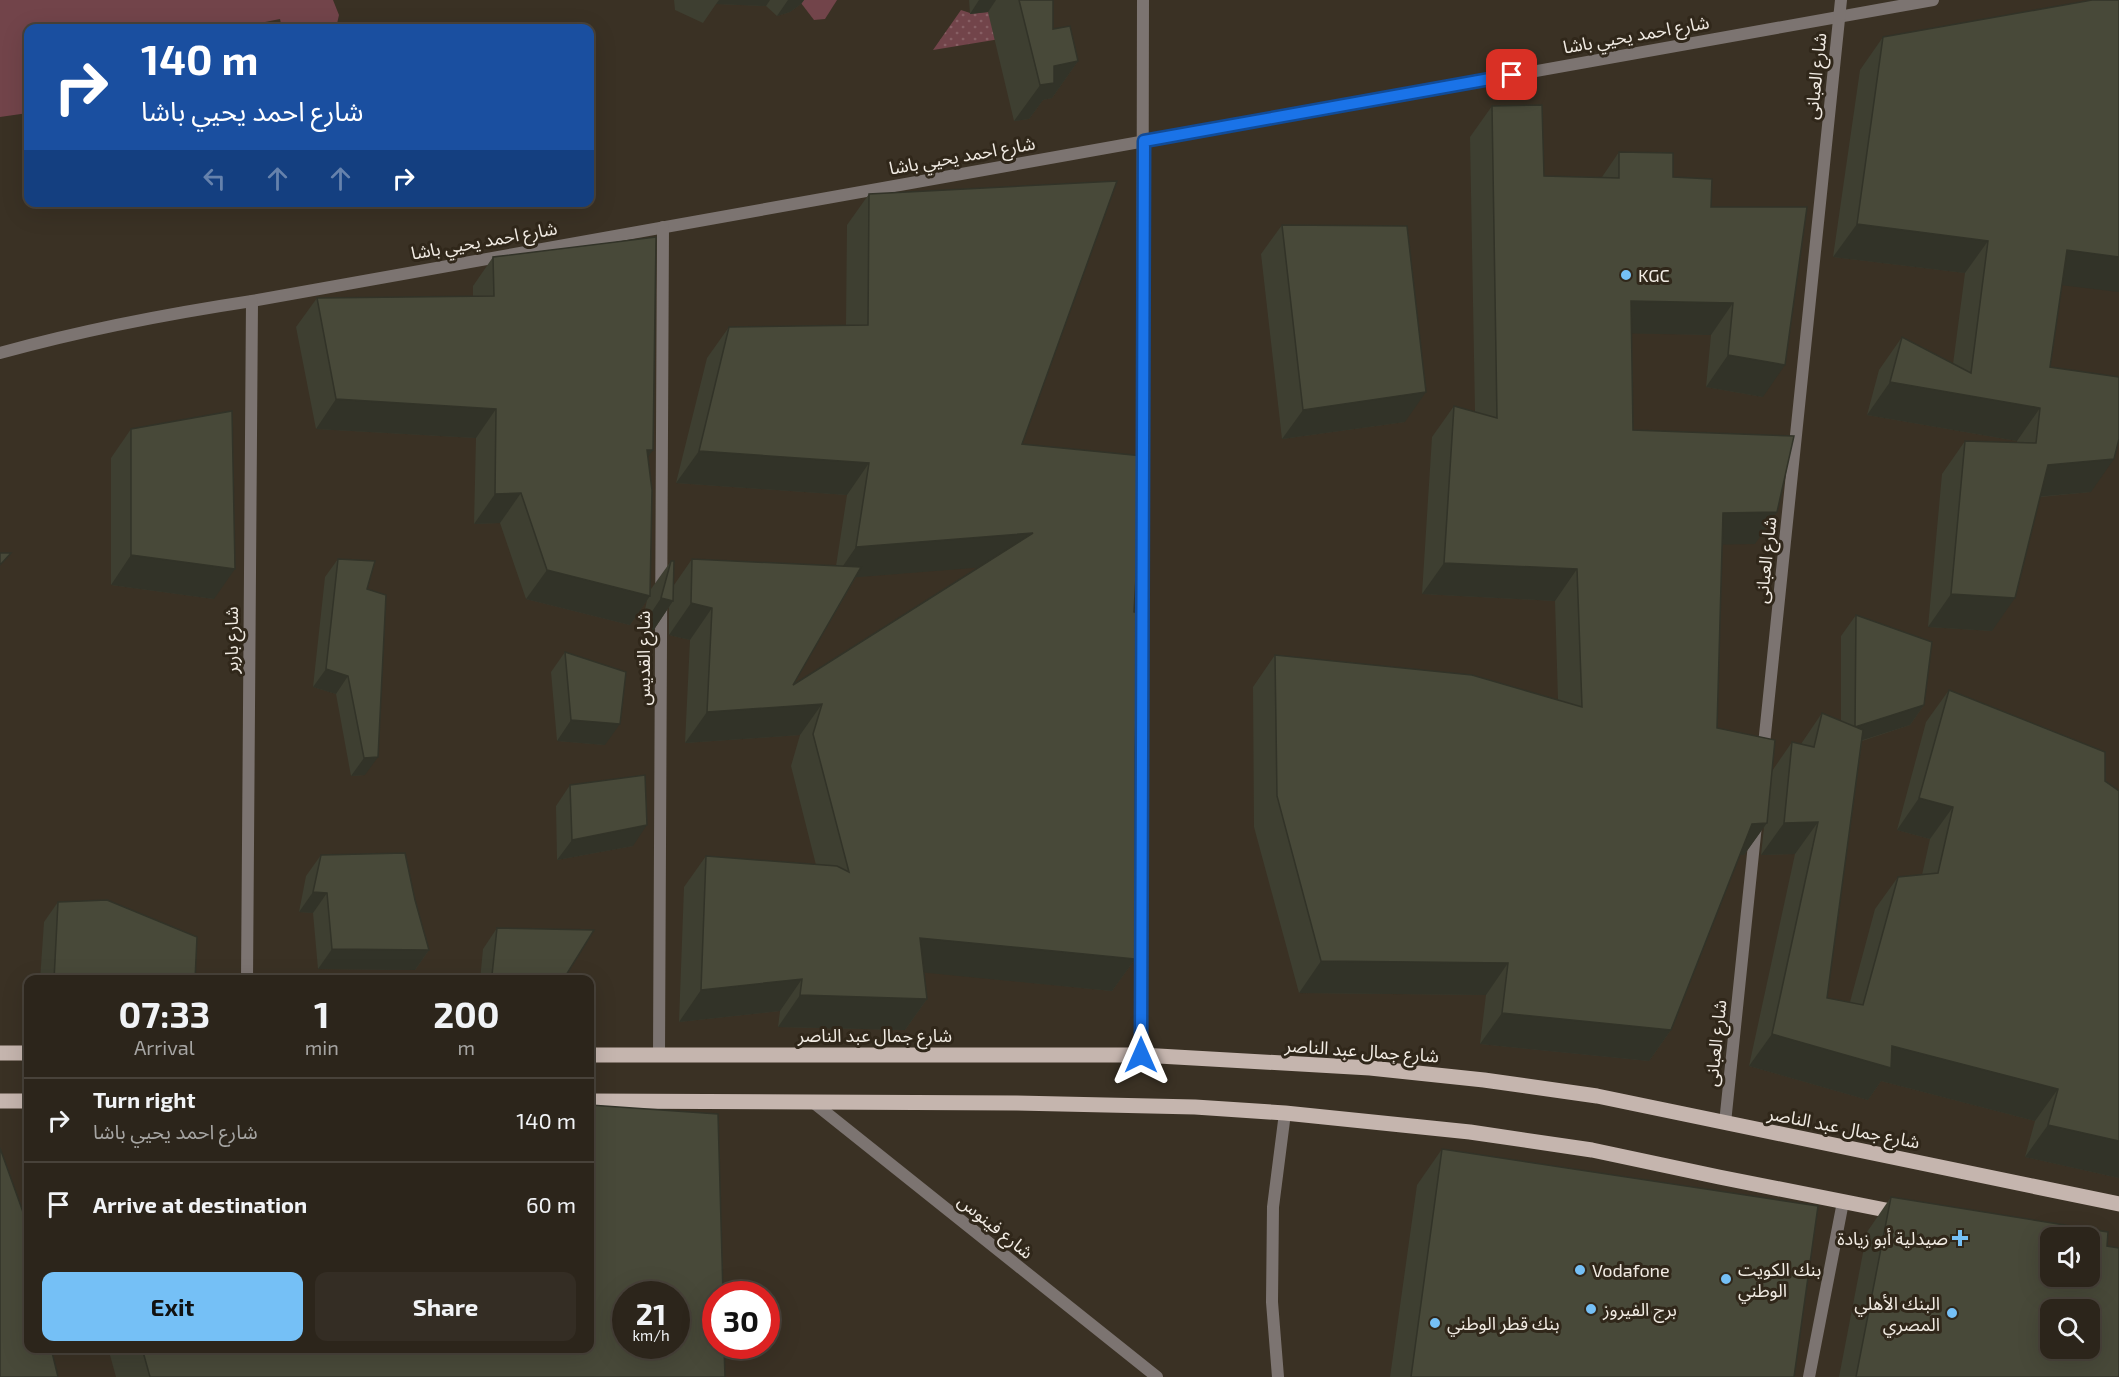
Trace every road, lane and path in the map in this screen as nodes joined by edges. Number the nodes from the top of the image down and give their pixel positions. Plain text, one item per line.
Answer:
1 (1143, 0) edge
2 (1840, 0) edge
3 (1933, 0) edge
4 (1839, 16) junction
5 (1144, 141) junction
6 (663, 227) junction
7 (252, 301) junction
8 (0, 353) edge
9 (1762, 766) edge
10 (1757, 813) edge
11 (247, 975) edge
12 (0, 1053) edge
13 (24, 1053) edge
14 (659, 1054) junction
15 (594, 1055) edge
16 (1141, 1055) junction
17 (0, 1101) edge
18 (24, 1101) edge
19 (594, 1101) edge
20 (813, 1103) junction
21 (1285, 1113) junction
22 (1725, 1123) junction
23 (1843, 1202) junction
24 (2119, 1204) edge
25 (1912, 1215) edge
26 (1157, 1377) edge
27 (1278, 1377) edge
28 (1809, 1377) edge

1 - 5 street
2 - 4 street, شارع العبانى
3 - 4 street, شارع احمد يحيي باشا
4 - 5 street, شارع احمد يحيي باشا
4 - 9 street, شارع العبانى
5 - 6 street, شارع احمد يحيي باشا
5 - 16 street
6 - 7 street, شارع احمد يحيي باشا
6 - 14 street, شارع القديس
7 - 8 street, شارع احمد يحيي باشا
7 - 11 street, شارع باربر
10 - 22 street, شارع العبانى
12 - 13 main road
14 - 15 main road, شارع جمال عبد الناصر
14 - 16 main road, شارع جمال عبد الناصر
16 - 22 main road, شارع جمال عبد الناصر
17 - 18 main road
19 - 20 main road
20 - 21 main road
20 - 26 street, شارع فينوس
21 - 23 main road
21 - 27 street
22 - 24 main road, شارع جمال عبد الناصر
23 - 25 main road
23 - 28 street

